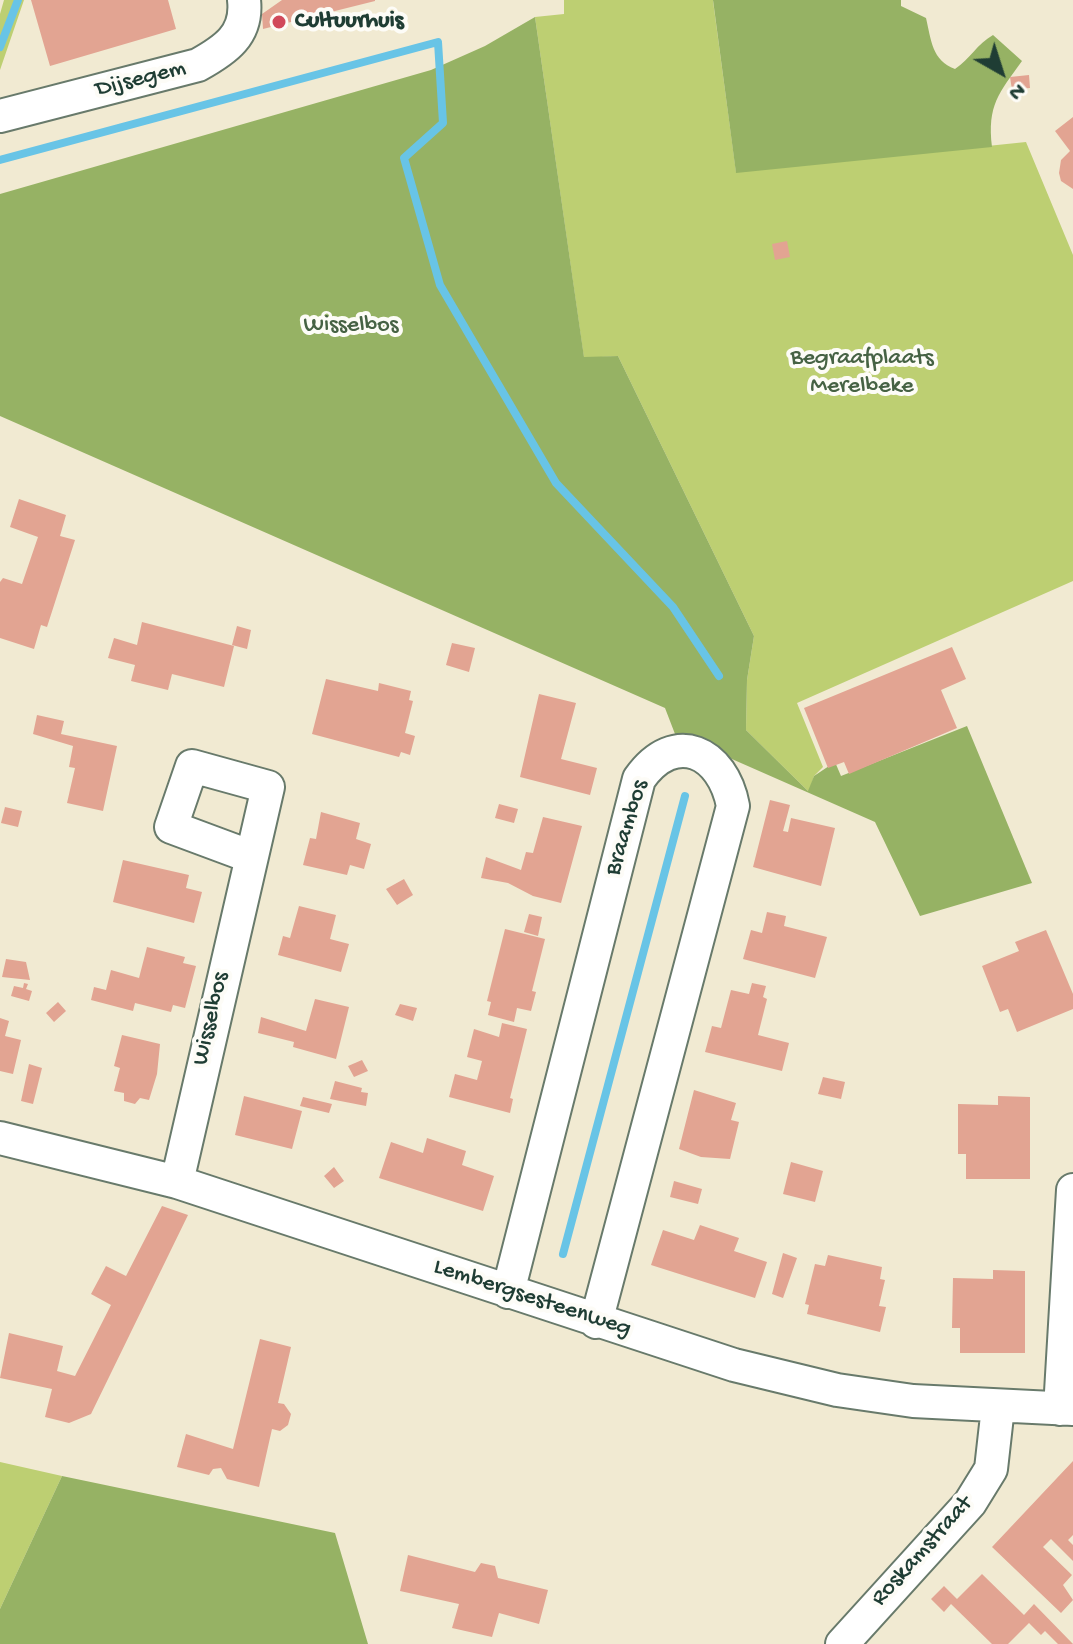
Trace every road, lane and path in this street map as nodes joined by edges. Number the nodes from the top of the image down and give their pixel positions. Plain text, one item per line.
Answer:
1 (244, 0) edge
2 (0, 116) edge
3 (249, 856) dead end
4 (0, 1138) edge
5 (177, 1182) junction
6 (1073, 1190) edge
7 (508, 1292) junction
8 (596, 1322) junction
9 (998, 1407) junction
10 (1067, 1409) edge
11 (842, 1644) edge

1 - 2 street, Dijsegem
3 - 5 street, Wisselbos
4 - 5 street, Lembergsesteenweg
5 - 7 street, Lembergsesteenweg
6 - 10 street
7 - 8 street, Lembergsesteenweg
7 - 8 street, Braambos
8 - 9 street, Lembergsesteenweg
9 - 10 street, Lembergsesteenweg
9 - 11 street, Roskamstraat

